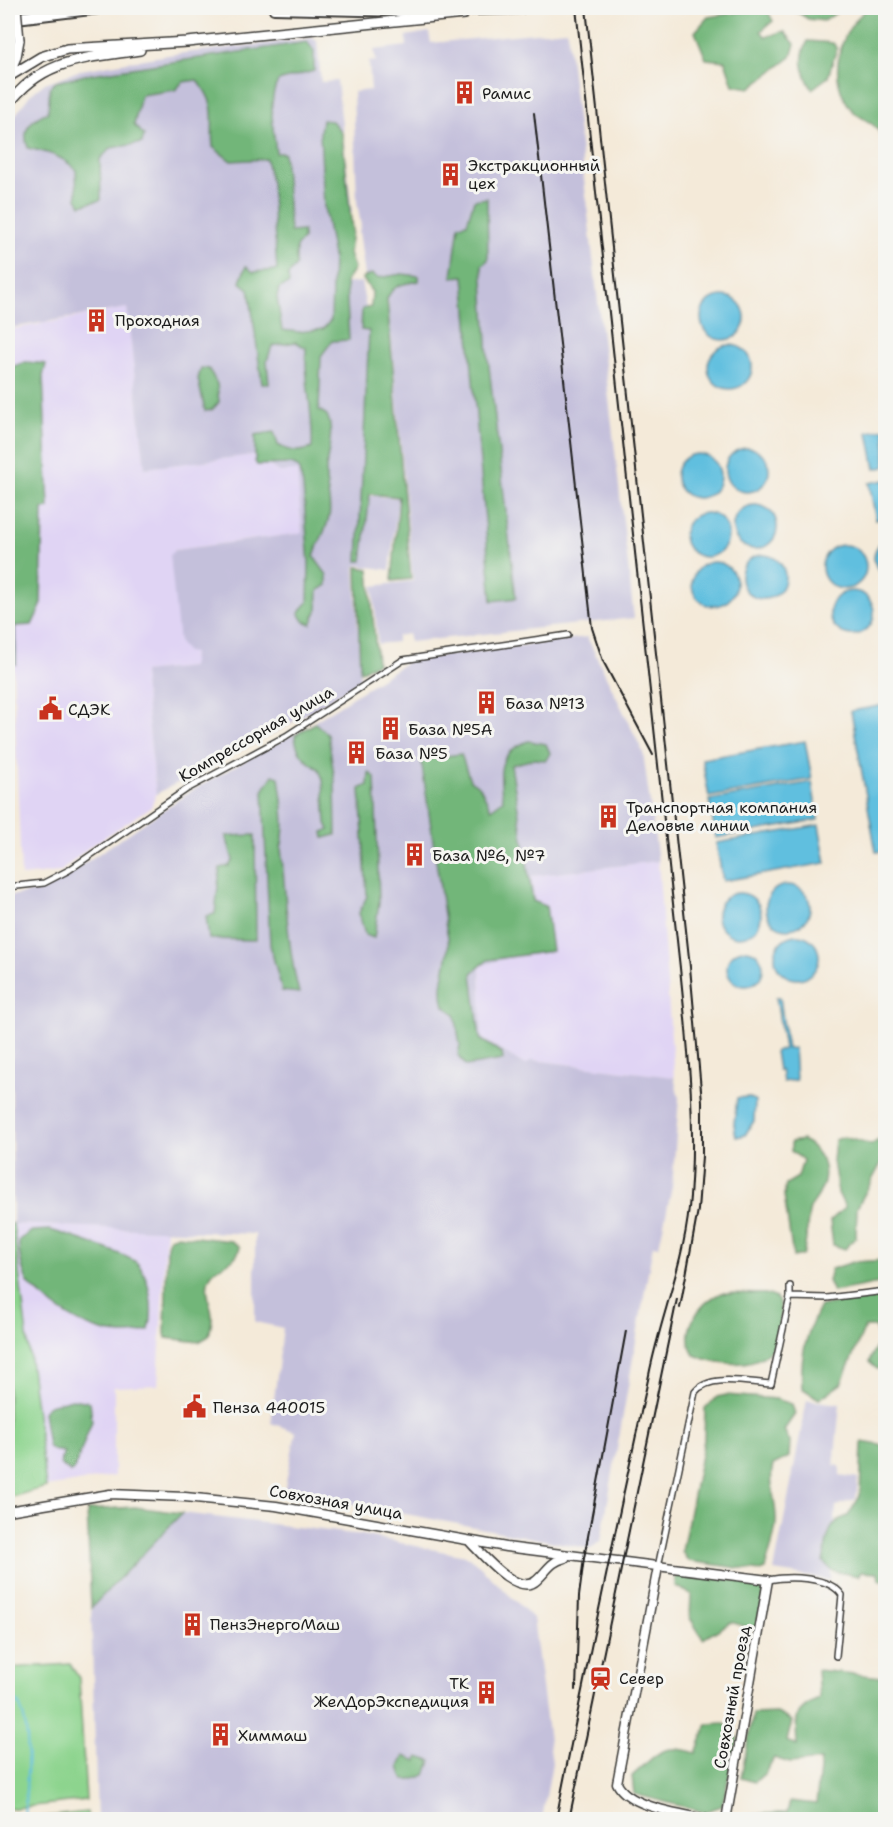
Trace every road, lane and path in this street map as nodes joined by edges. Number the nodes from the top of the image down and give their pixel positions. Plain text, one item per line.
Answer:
1 (16, 8) edge
2 (99, 8) edge
3 (274, 8) edge
4 (521, 8) edge
5 (496, 10) junction
6 (8, 19) edge
7 (187, 42) junction
8 (8, 77) edge
9 (8, 105) edge
10 (568, 634) dead end
11 (8, 887) edge
12 (790, 1286) dead end
13 (885, 1292) edge
14 (790, 1297) junction
15 (8, 1511) edge
16 (468, 1541) junction
17 (533, 1551) junction
18 (572, 1556) junction
19 (658, 1567) junction
20 (542, 1574) junction
21 (768, 1580) junction
22 (836, 1656) dead end
23 (710, 1820) edge
24 (726, 1820) edge

1 - 8 main road, bridge
2 - 6 highway
3 - 5 highway
4 - 5 highway
5 - 7 main road
7 - 8 main road
7 - 9 main road
10 - 11 street, Компрессорная улица
12 - 14 street
13 - 14 street
14 - 19 street
15 - 16 main road, Совхозная улица
16 - 17 main road, Совхозная улица
16 - 20 main road
17 - 18 main road, Совхозная улица
17 - 20 main road
18 - 19 main road, Совхозная улица
18 - 20 main road
19 - 21 main road, Совхозная улица
19 - 23 main road
21 - 22 street
21 - 24 main road, Совхозный проезд

